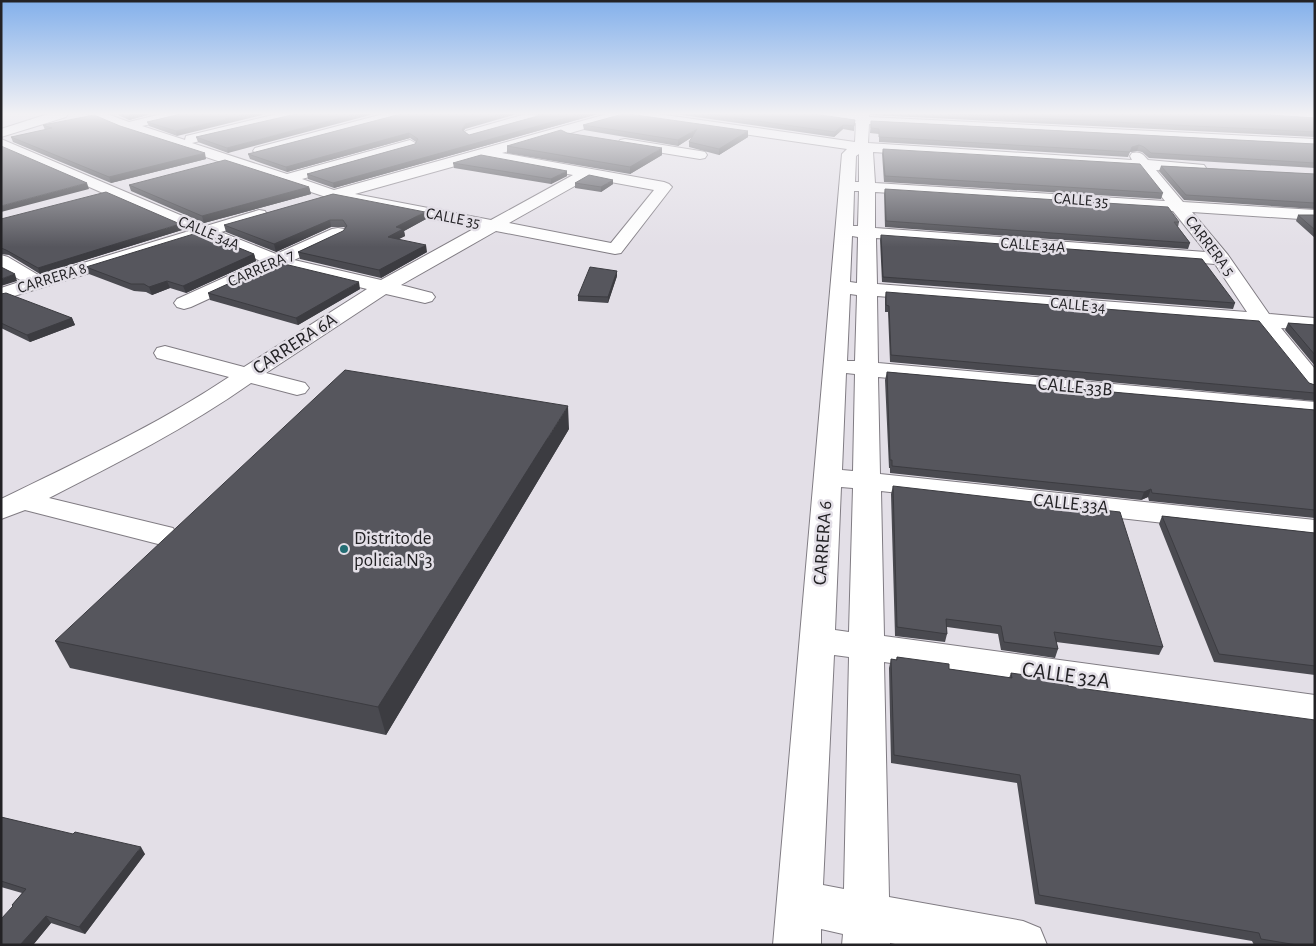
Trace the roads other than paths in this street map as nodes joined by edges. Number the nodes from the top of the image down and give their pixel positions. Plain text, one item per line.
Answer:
1 (35, 158) edge
2 (223, 158) edge
3 (235, 158) edge
4 (366, 158) edge
5 (457, 158) edge
6 (469, 158) edge
7 (506, 158) edge
8 (866, 158) edge
9 (1094, 158) edge
10 (1139, 158) edge
11 (228, 160) junction
12 (463, 160) junction
13 (1145, 165) junction
14 (201, 167) edge
15 (1215, 169) edge
16 (587, 173) junction
17 (285, 178) junction
18 (138, 184) edge
19 (857, 186) junction
20 (110, 191) junction
21 (332, 194) junction
22 (92, 196) edge
23 (304, 202) edge
24 (1180, 206) junction
25 (277, 210) edge
26 (1315, 215) edge
27 (495, 226) junction
28 (203, 231) junction
29 (856, 232) junction
30 (338, 233) edge
31 (1222, 259) junction
32 (1, 261) edge
33 (276, 261) junction
34 (37, 282) junction
35 (384, 287) junction
36 (854, 288) junction
37 (1, 294) edge
38 (425, 298) dead end
39 (184, 303) dead end
40 (1263, 320) junction
41 (1315, 324) edge
42 (164, 353) dead end
43 (835, 365) junction
44 (867, 368) junction
45 (248, 374) junction
46 (1315, 384) edge
47 (297, 388) dead end
48 (1315, 409) edge
49 (828, 477) junction
50 (867, 482) junction
51 (12, 505) edge
52 (1315, 530) edge
53 (162, 535) dead end
54 (817, 640) junction
55 (866, 648) junction
56 (1315, 710) edge
57 (799, 924) edge
58 (866, 930) edge
59 (1023, 945) edge

1 - 20 street, CALLE 34A
2 - 11 street, CALLE 35
3 - 11 street
4 - 17 street
5 - 12 street
6 - 12 street
7 - 16 street
8 - 19 street, CARRERA 6
9 - 13 street
10 - 13 street, CARRERA 5
11 - 14 street
11 - 17 street, CALLE 35
12 - 21 street
13 - 15 street
13 - 24 street, CARRERA 5
16 - 27 street, CARRERA 6A
16 - 27 street, CALLE 35
17 - 21 street, CALLE 35
18 - 20 street
19 - 24 street, CALLE 35
19 - 29 street, CARRERA 6
20 - 22 street
20 - 28 street, CALLE 34A
21 - 23 street
21 - 27 street, CALLE 35
24 - 26 street, CALLE 35
24 - 31 street, CARRERA 5
25 - 28 street, CARRERA 8
27 - 35 street, CARRERA 6A
28 - 33 street, CALLE 34A
28 - 34 street, CARRERA 8
29 - 31 street, CALLE 34A
29 - 36 street, CARRERA 6
30 - 33 street, CARRERA 7
31 - 40 street, CARRERA 5
32 - 34 street
33 - 35 street, CALLE 34A
33 - 39 street, CARRERA 7
34 - 37 street, CARRERA 8
35 - 38 street, CALLE 34A
35 - 45 street, CARRERA 6A
36 - 40 street, CALLE 34
36 - 43 street, CARRERA 6
36 - 44 street, CARRERA 6
40 - 41 street, CALLE 34
40 - 46 street, CARRERA 5
42 - 45 street
43 - 44 street, CALLE 33B
43 - 49 street, CARRERA 6
44 - 48 street, CALLE 33B
44 - 50 street, CARRERA 6
45 - 47 street
45 - 51 street, CARRERA 6A
49 - 50 street, CALLE 33A
49 - 54 street, CARRERA 6
50 - 52 street, CALLE 33A
50 - 55 street, CARRERA 6
51 - 53 street
54 - 55 street, CALLE 32A
54 - 57 street, CARRERA 6
55 - 56 street, CALLE 32A
55 - 58 street, CARRERA 6
57 - 58 street
58 - 59 street

